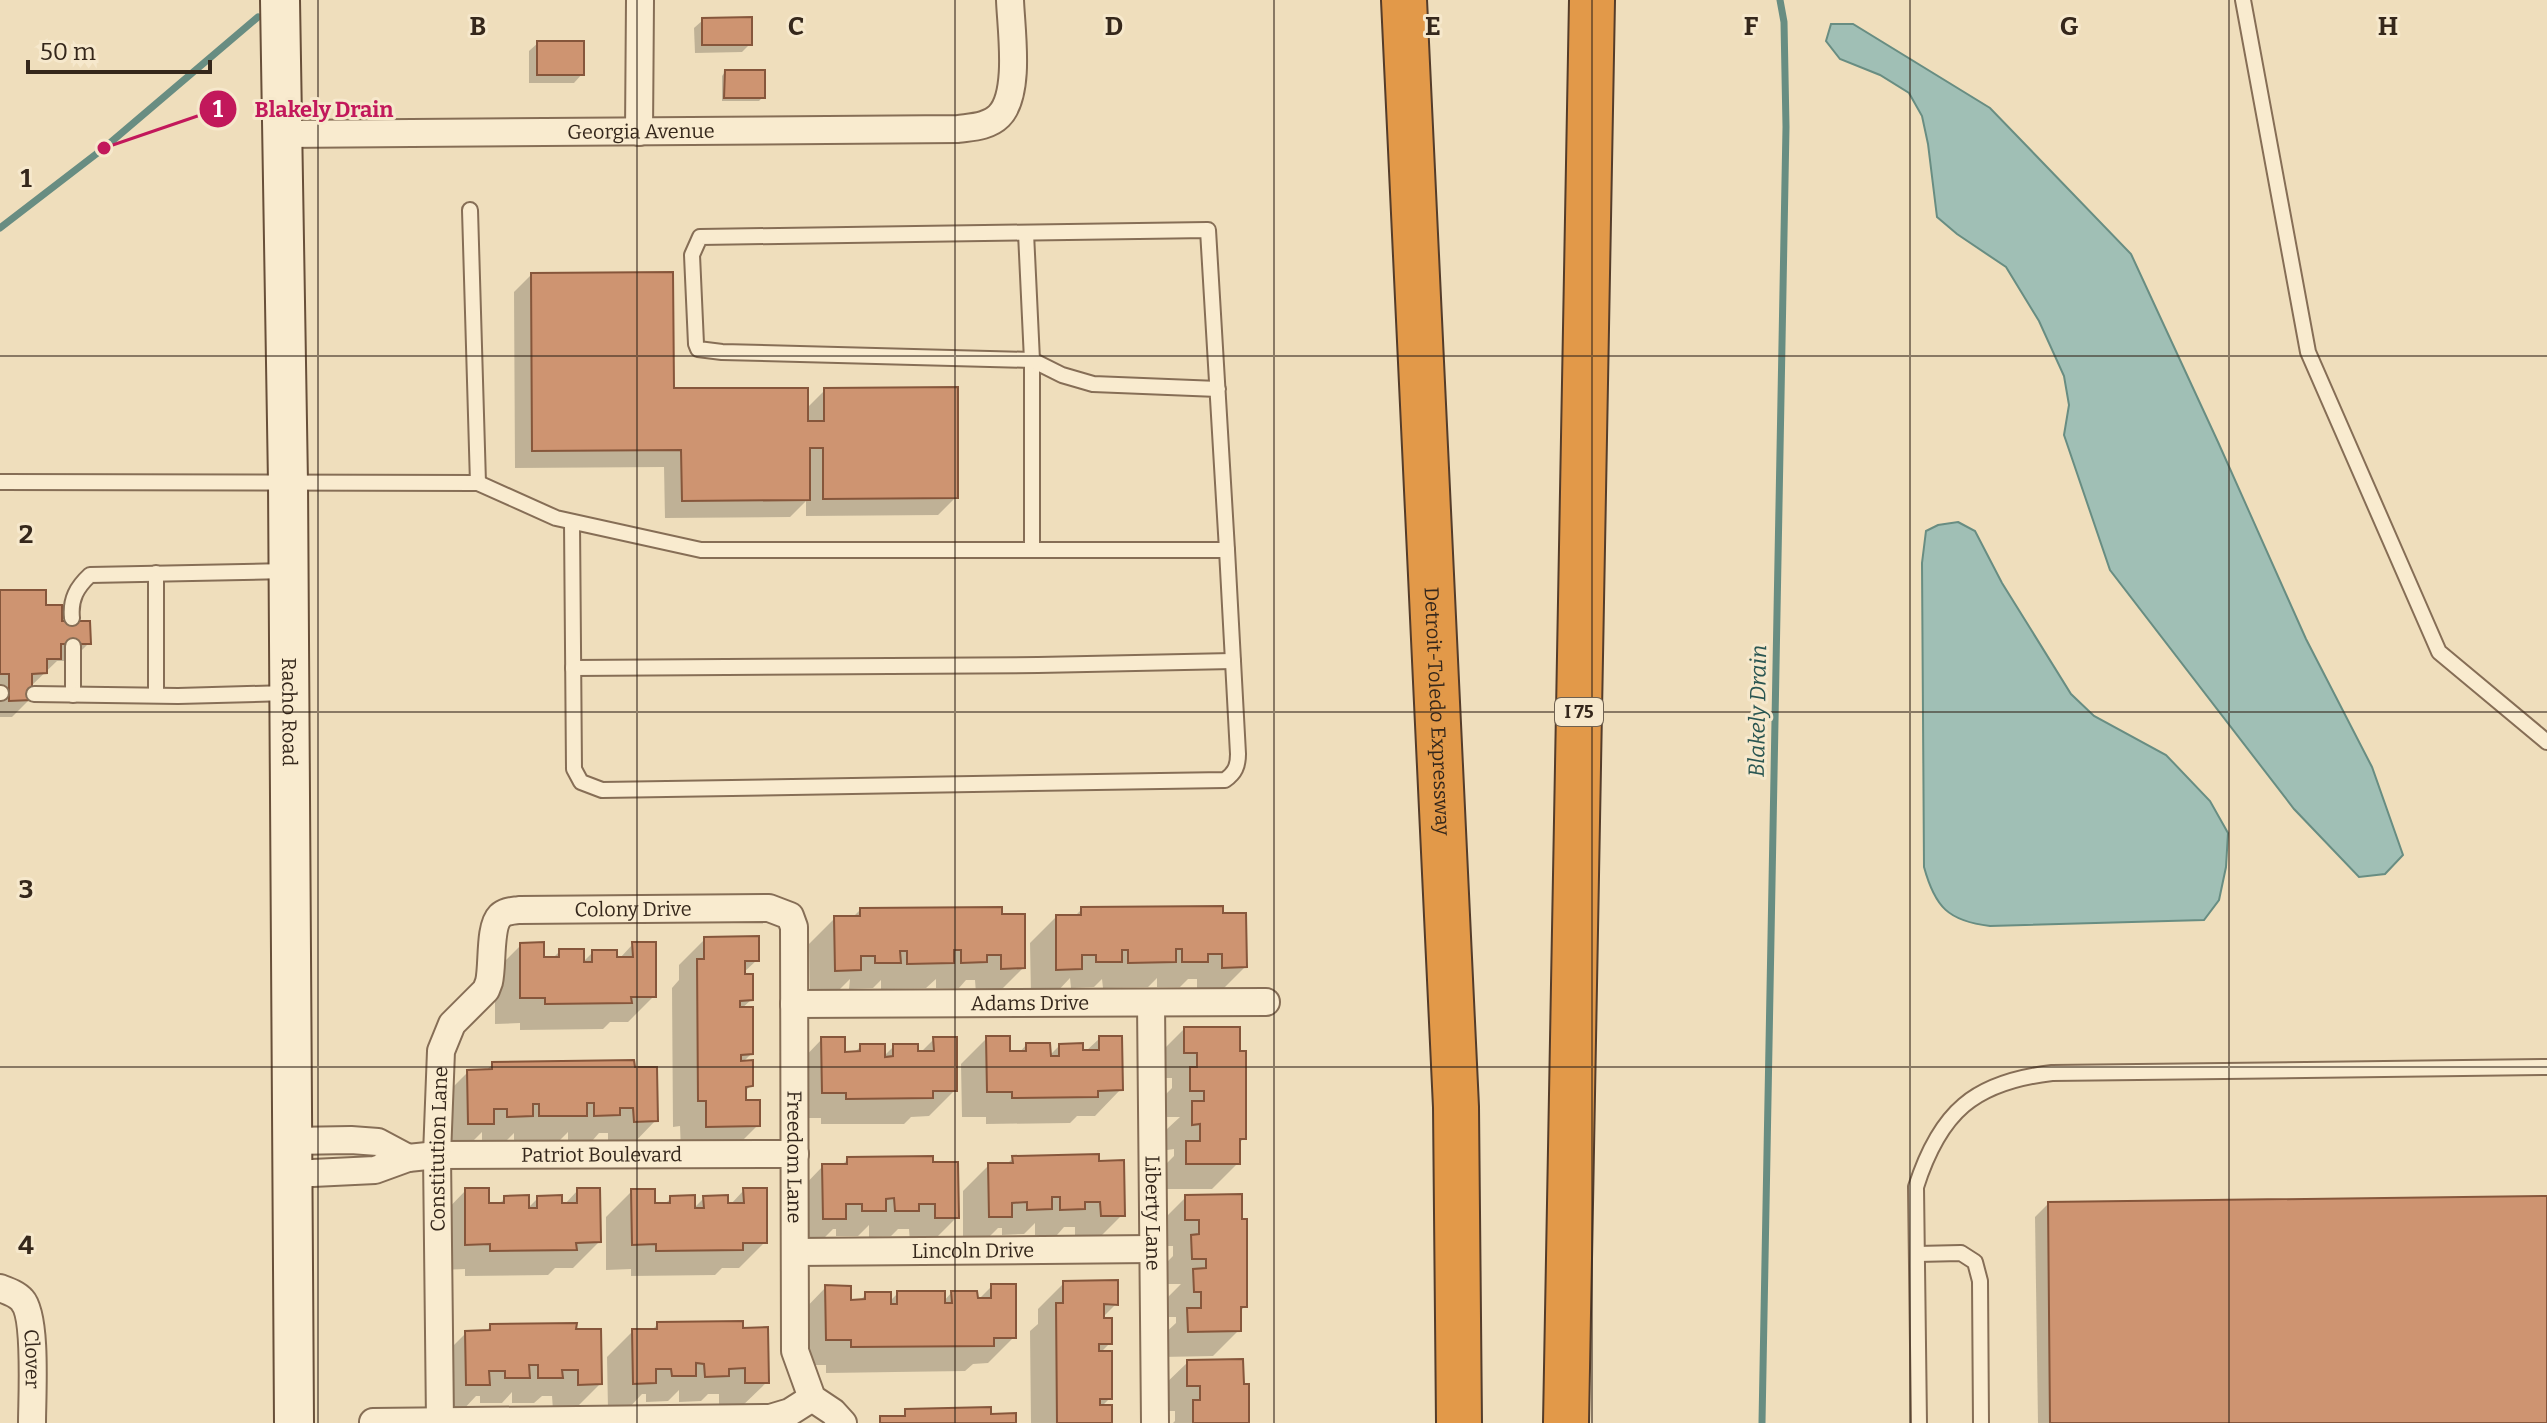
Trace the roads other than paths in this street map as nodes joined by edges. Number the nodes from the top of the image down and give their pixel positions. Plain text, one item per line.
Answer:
1 (280, 0) edge
2 (640, 0) edge
3 (1010, 0) edge
4 (1404, 0) edge
5 (1592, 0) edge
6 (2243, 0) edge
7 (639, 132) junction
8 (281, 134) junction
9 (470, 210) dead end
10 (1026, 233) junction
11 (1032, 360) junction
12 (1218, 389) junction
13 (0, 482) edge
14 (288, 483) junction
15 (478, 483) junction
16 (572, 522) junction
17 (1032, 550) junction
18 (1227, 550) junction
19 (287, 571) junction
20 (156, 573) junction
21 (72, 618) dead end
22 (73, 646) dead end
23 (1233, 661) junction
24 (573, 668) junction
25 (288, 693) junction
26 (34, 694) dead end
27 (73, 695) junction
28 (156, 695) junction
29 (2547, 742) edge
30 (747, 908) joint
31 (519, 910) joint
32 (1266, 1002) dead end
33 (1151, 1003) junction
34 (794, 1004) junction
35 (2547, 1067) edge
36 (795, 1154) junction
37 (437, 1155) junction
38 (291, 1158) junction
39 (1152, 1249) junction
40 (795, 1252) junction
41 (1917, 1254) junction
42 (11, 1294) edge
43 (812, 1398) junction
44 (440, 1421) junction
45 (373, 1422) edge
46 (32, 1423) edge
47 (294, 1423) edge
48 (843, 1423) edge
49 (1155, 1423) edge
50 (1459, 1423) edge
51 (1566, 1423) edge
52 (1919, 1423) edge
53 (1981, 1423) edge

1 - 8 street, Racho Road
2 - 7 street
3 - 7 street, Georgia Avenue
4 - 50 highway, Detroit-Toledo Expressway
5 - 51 highway, I 75
6 - 29 lane
7 - 8 street, Georgia Avenue
8 - 14 street, Racho Road
9 - 15 lane
10 - 11 lane
10 - 11 lane
10 - 12 lane
11 - 12 lane
11 - 17 lane
12 - 18 lane
13 - 14 lane
14 - 15 lane
14 - 19 street, Racho Road
15 - 16 lane
16 - 17 lane
16 - 24 lane
17 - 18 lane
18 - 23 lane
19 - 20 lane
19 - 25 street, Racho Road
20 - 21 lane
20 - 28 lane
22 - 27 lane
23 - 24 lane
23 - 24 lane
25 - 28 lane
25 - 38 street, Racho Road
26 - 27 lane
27 - 28 lane
30 - 31 street, Colony Drive
30 - 34 street, Freedom Lane
31 - 37 street, Constitution Lane
32 - 33 street, Adams Drive
33 - 34 street, Adams Drive
33 - 39 street, Liberty Lane
34 - 36 street, Freedom Lane
35 - 41 lane
36 - 37 street, Patriot Boulevard
36 - 40 street, Freedom Lane
37 - 38 street, Patriot Boulevard
37 - 44 street, Constitution Lane
38 - 47 street, Racho Road
39 - 40 street, Lincoln Drive
39 - 49 street, Liberty Lane
40 - 43 street, Freedom Lane
41 - 52 lane
41 - 53 lane
42 - 46 street, Clover
43 - 44 street
43 - 48 street
44 - 45 street

